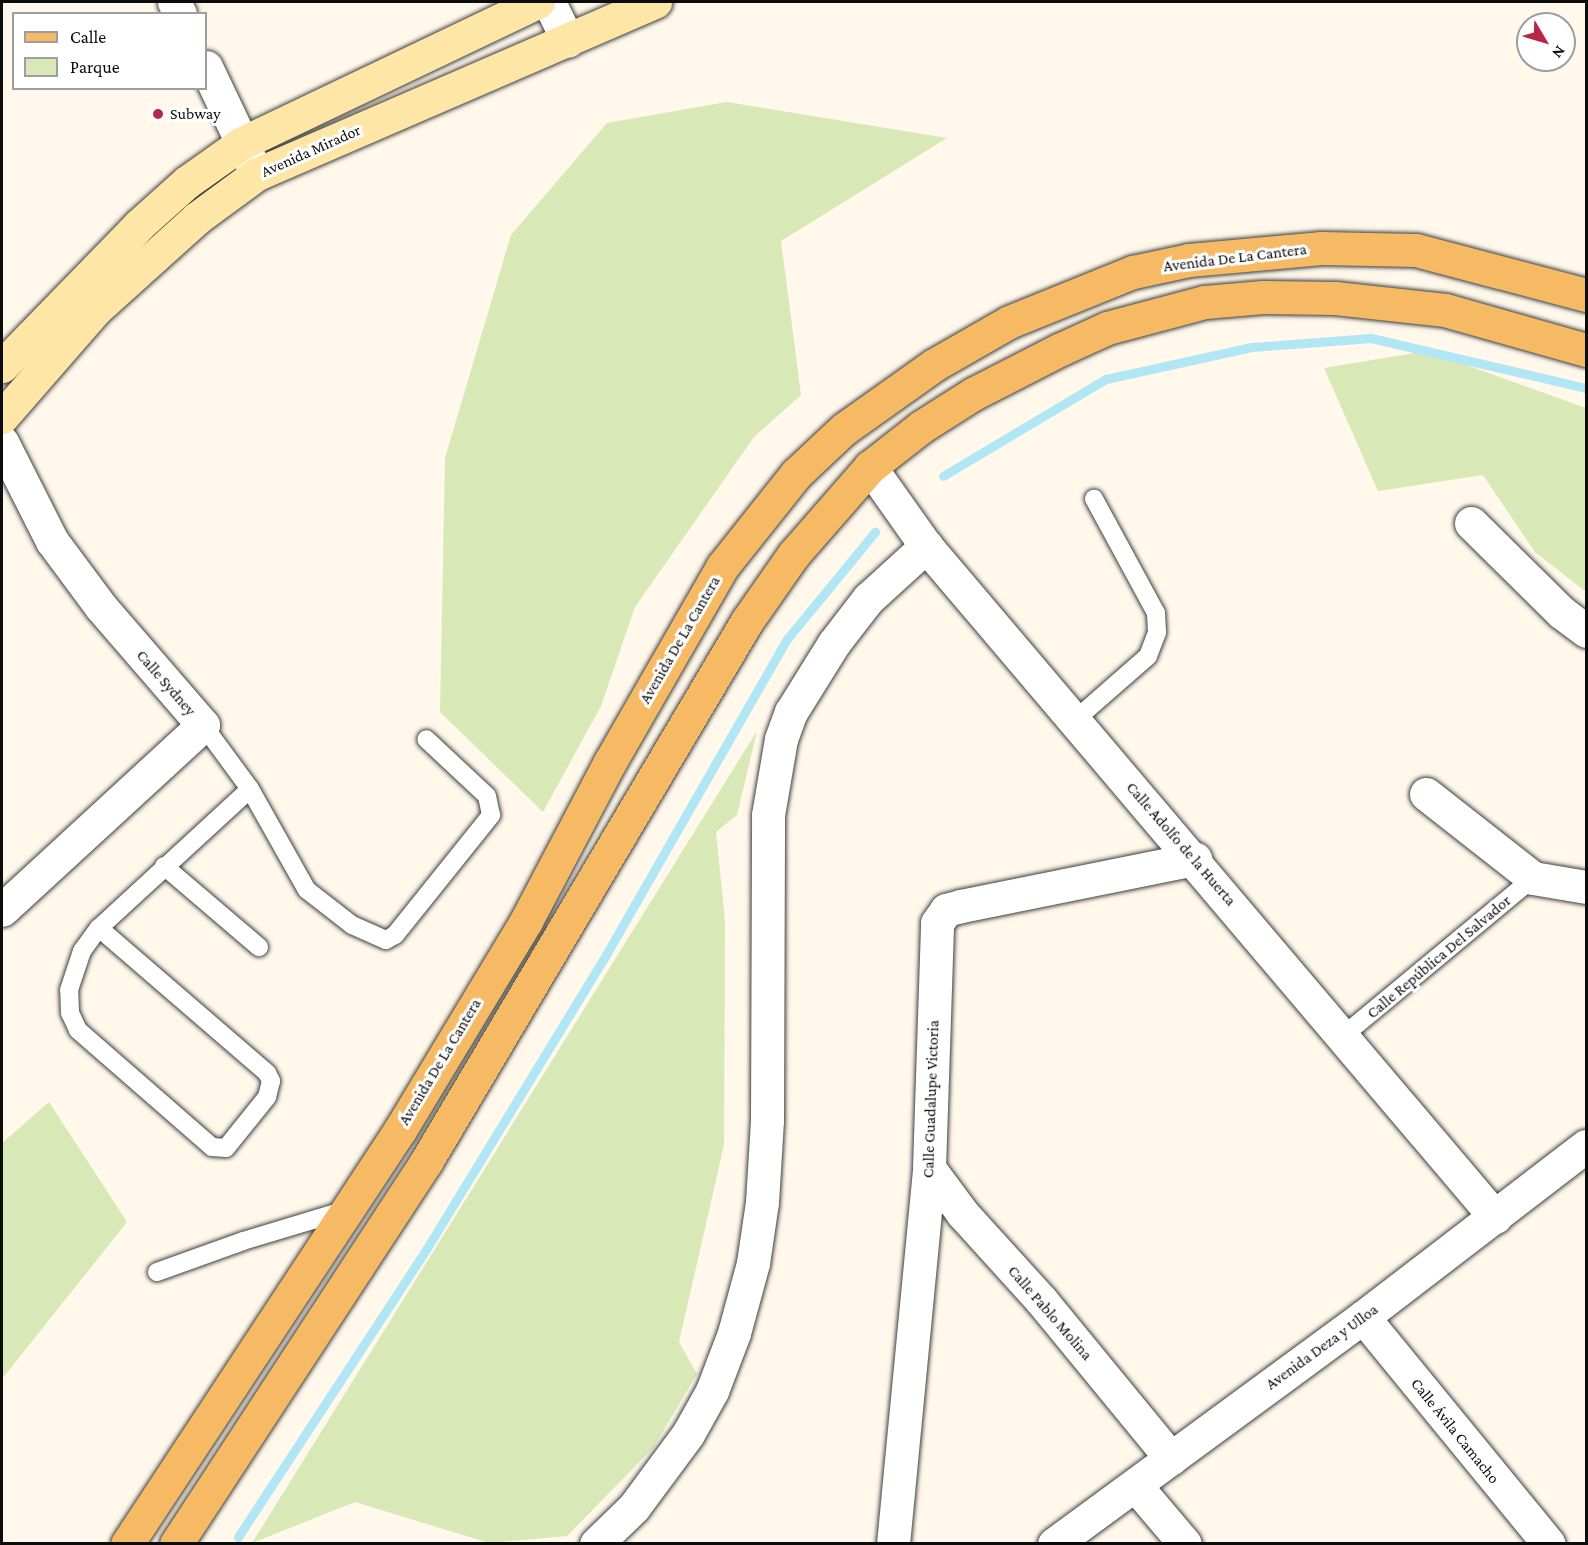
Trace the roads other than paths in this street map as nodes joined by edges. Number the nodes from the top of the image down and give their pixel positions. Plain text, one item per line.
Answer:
1 (538, 2) edge
2 (549, 2) edge
3 (655, 2) edge
4 (568, 41) junction
5 (207, 69) edge
6 (242, 143) junction
7 (257, 174) junction
8 (1321, 248) junction
9 (1587, 295) edge
10 (1318, 299) junction
11 (1587, 350) edge
12 (2, 366) edge
13 (2, 417) edge
14 (2, 442) edge
15 (870, 467) junction
16 (1094, 499) dead end
17 (1471, 523) dead end
18 (926, 546) junction
19 (1587, 631) edge
20 (1075, 720) junction
21 (203, 725) junction
22 (426, 739) dead end
23 (250, 789) junction
24 (1426, 794) dead end
25 (1195, 859) junction
26 (164, 866) junction
27 (1533, 878) junction
28 (1587, 887) edge
29 (2, 910) edge
30 (99, 928) junction
31 (259, 947) dead end
32 (1344, 1035) junction
33 (1586, 1146) edge
34 (929, 1168) junction
35 (346, 1210) junction
36 (1495, 1217) junction
37 (157, 1272) dead end
38 (1364, 1317) junction
39 (1171, 1458) junction
40 (1136, 1485) junction
41 (127, 1544) edge
42 (176, 1544) edge
43 (596, 1544) edge
44 (893, 1544) edge
45 (1054, 1544) edge
46 (1185, 1544) edge
47 (1549, 1544) edge

1 - 6 main road
2 - 4 street
3 - 4 main road, Avenida Mirador
4 - 7 main road, Avenida Mirador
5 - 6 street
6 - 7 street
6 - 12 main road
7 - 13 main road, Avenida Mirador
8 - 9 main road, Avenida De La Cantera
8 - 10 main road
8 - 35 main road, Avenida De La Cantera
10 - 11 main road
10 - 15 main road
14 - 21 street, Calle Sydney
15 - 18 street, Calle Adolfo de la Huerta
15 - 42 main road
16 - 20 lane
17 - 19 street
18 - 20 street, Calle Adolfo de la Huerta
18 - 43 street
20 - 25 street, Calle Adolfo de la Huerta
21 - 23 lane
21 - 29 street, Calle Sydney
22 - 23 lane
23 - 26 lane
24 - 27 street
25 - 32 street, Calle Adolfo de la Huerta
25 - 34 street, Calle Guadalupe Victoria
26 - 30 lane
26 - 31 lane
27 - 28 street
27 - 32 lane, Calle República Del Salvador
30 - 30 lane
32 - 36 street, Calle Adolfo de la Huerta
33 - 36 street, Avenida Deza y Ulloa
34 - 39 street, Calle Pablo Molina
34 - 44 street, Calle Guadalupe Victoria
35 - 37 lane
35 - 41 main road, Avenida De La Cantera
36 - 38 street, Avenida Deza y Ulloa
38 - 39 street, Avenida Deza y Ulloa
38 - 47 street, Calle Ávila Camacho
39 - 40 street, Avenida Deza y Ulloa
40 - 45 street, Avenida Deza y Ulloa
40 - 46 street

